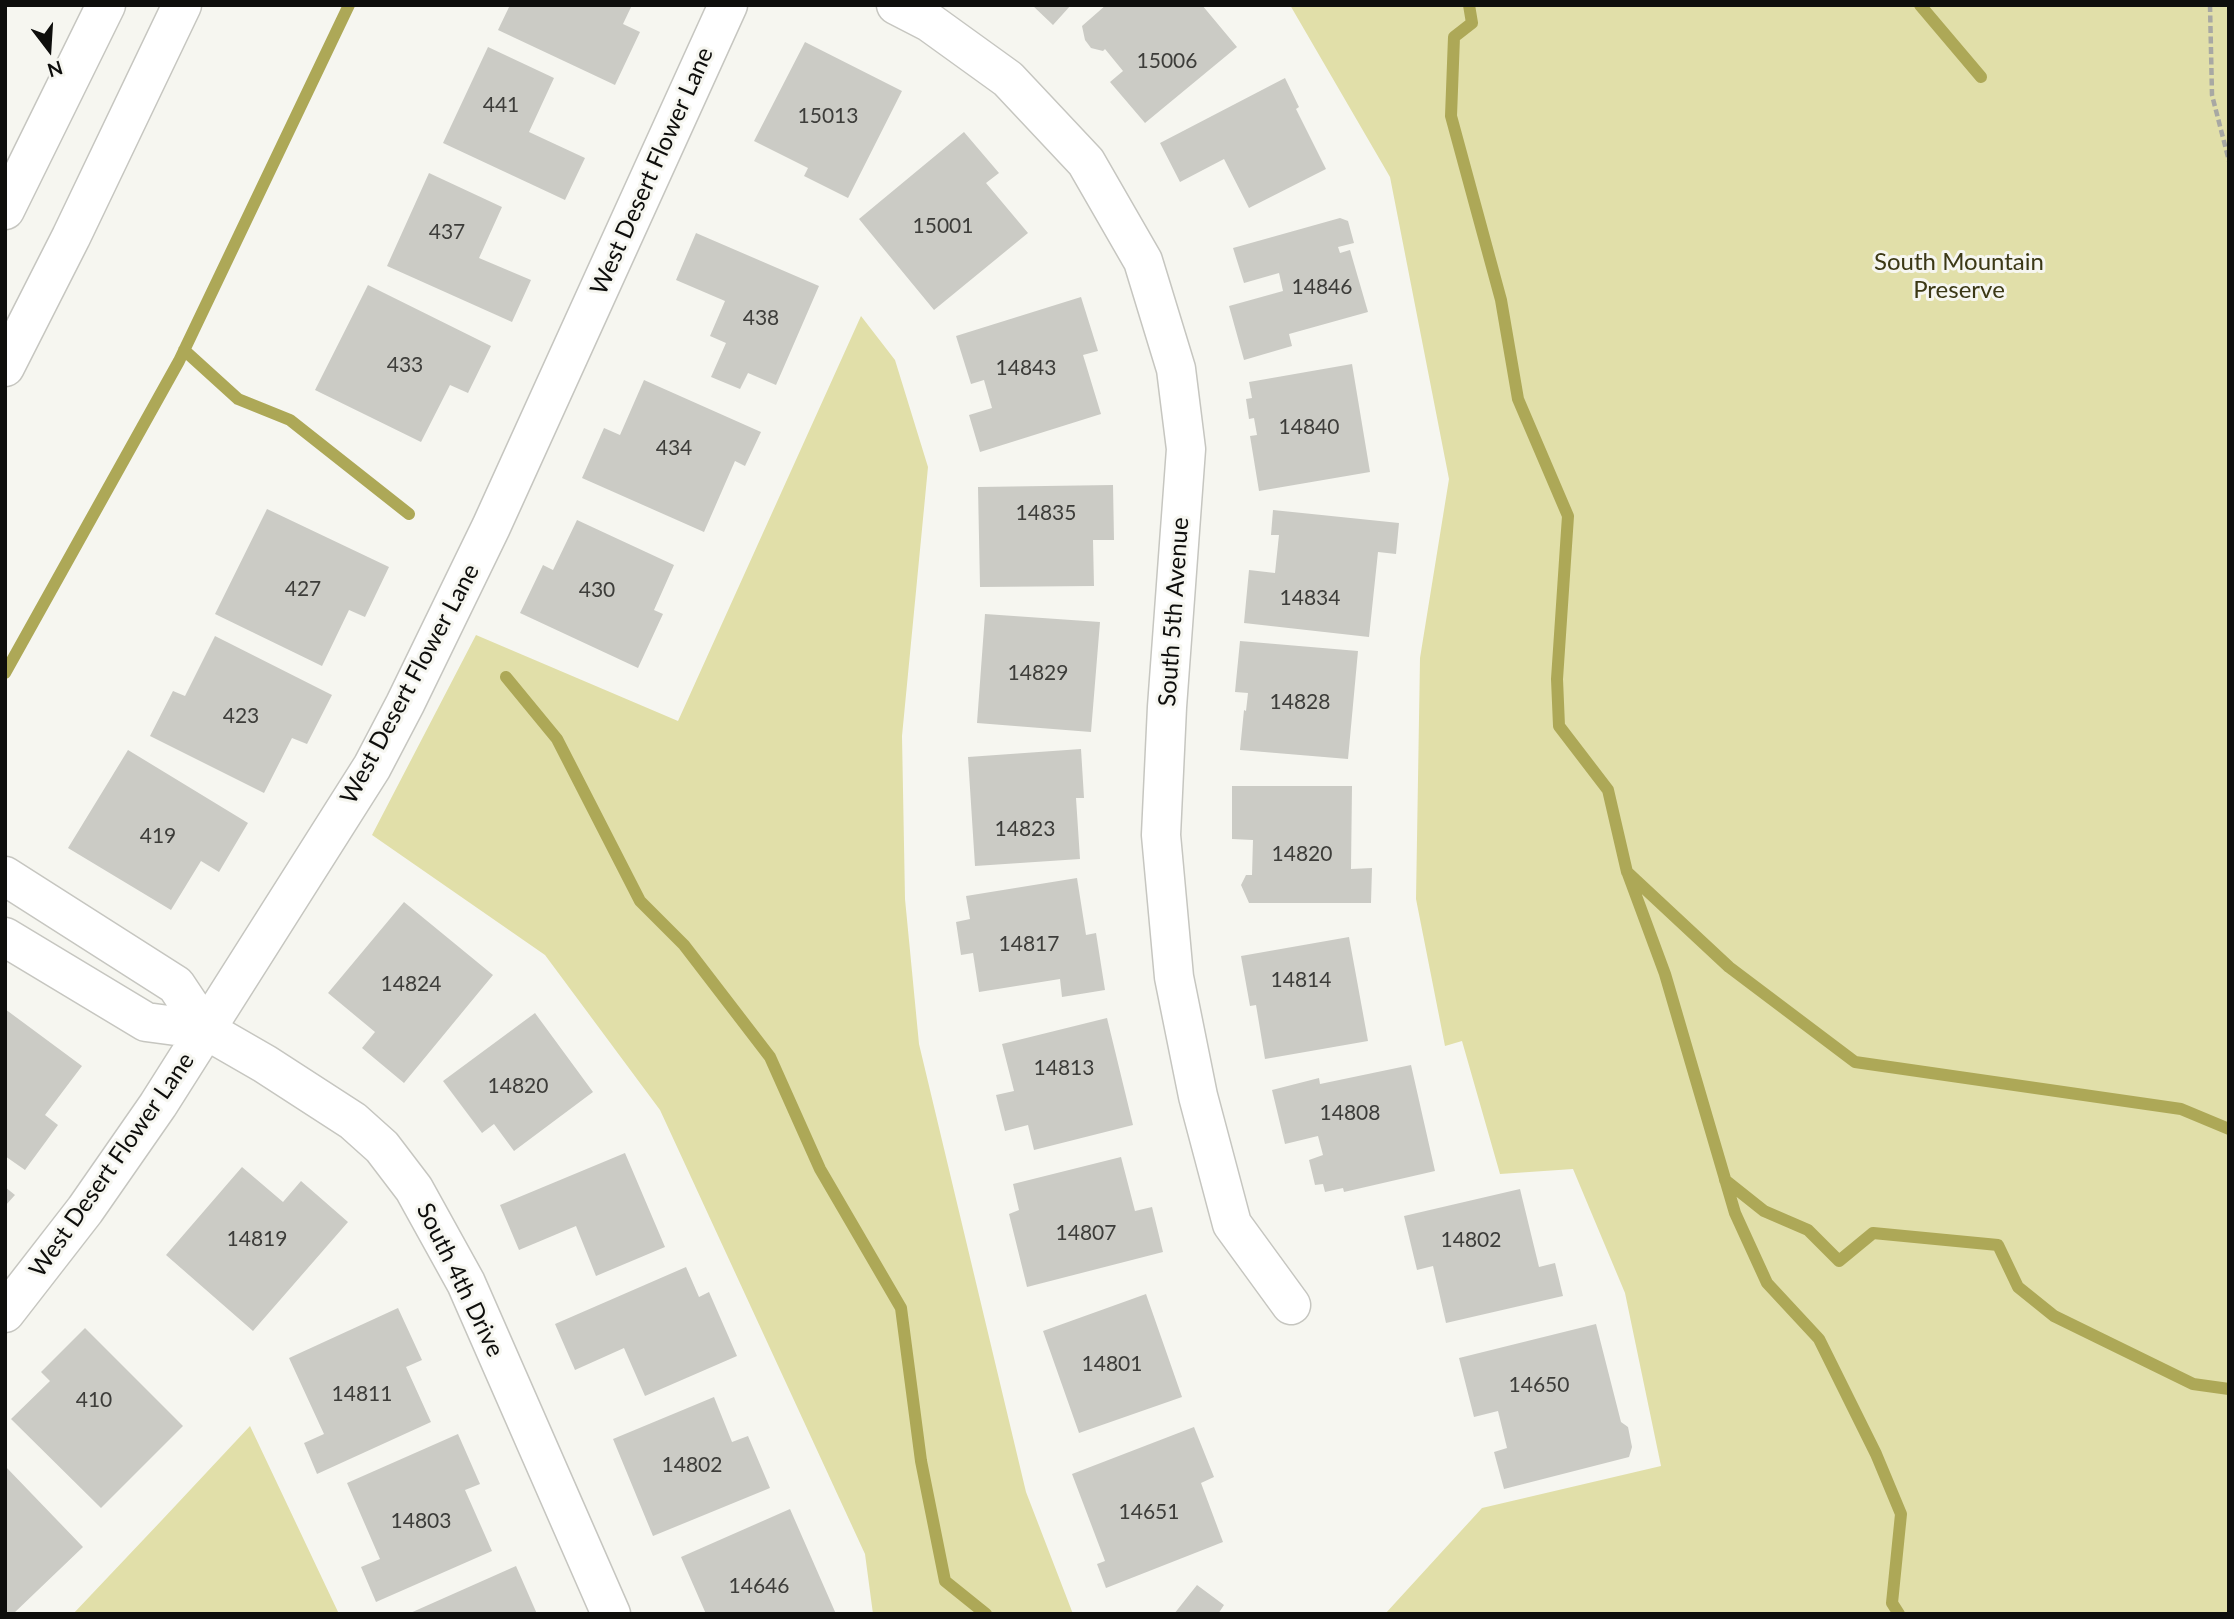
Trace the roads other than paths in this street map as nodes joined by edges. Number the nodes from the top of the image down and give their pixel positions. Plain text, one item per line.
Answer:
1 (106, 5) edge
2 (181, 5) edge
3 (728, 5) edge
4 (896, 5) edge
5 (5, 210) edge
6 (5, 367) edge
7 (5, 876) edge
8 (97, 933) junction
9 (5, 937) edge
10 (71, 976) junction
11 (206, 1030) junction
12 (1291, 1305) dead end
13 (5, 1313) edge
14 (611, 1614) edge

1 - 5 street
2 - 6 street
3 - 11 street, West Desert Flower Lane
4 - 12 street, South 5th Avenue
7 - 8 street, South 4th Drive
8 - 10 street
8 - 11 street, South 4th Drive
9 - 10 street, South 4th Drive
10 - 11 street, South 4th Drive
11 - 13 street, West Desert Flower Lane
11 - 14 street, South 4th Drive

